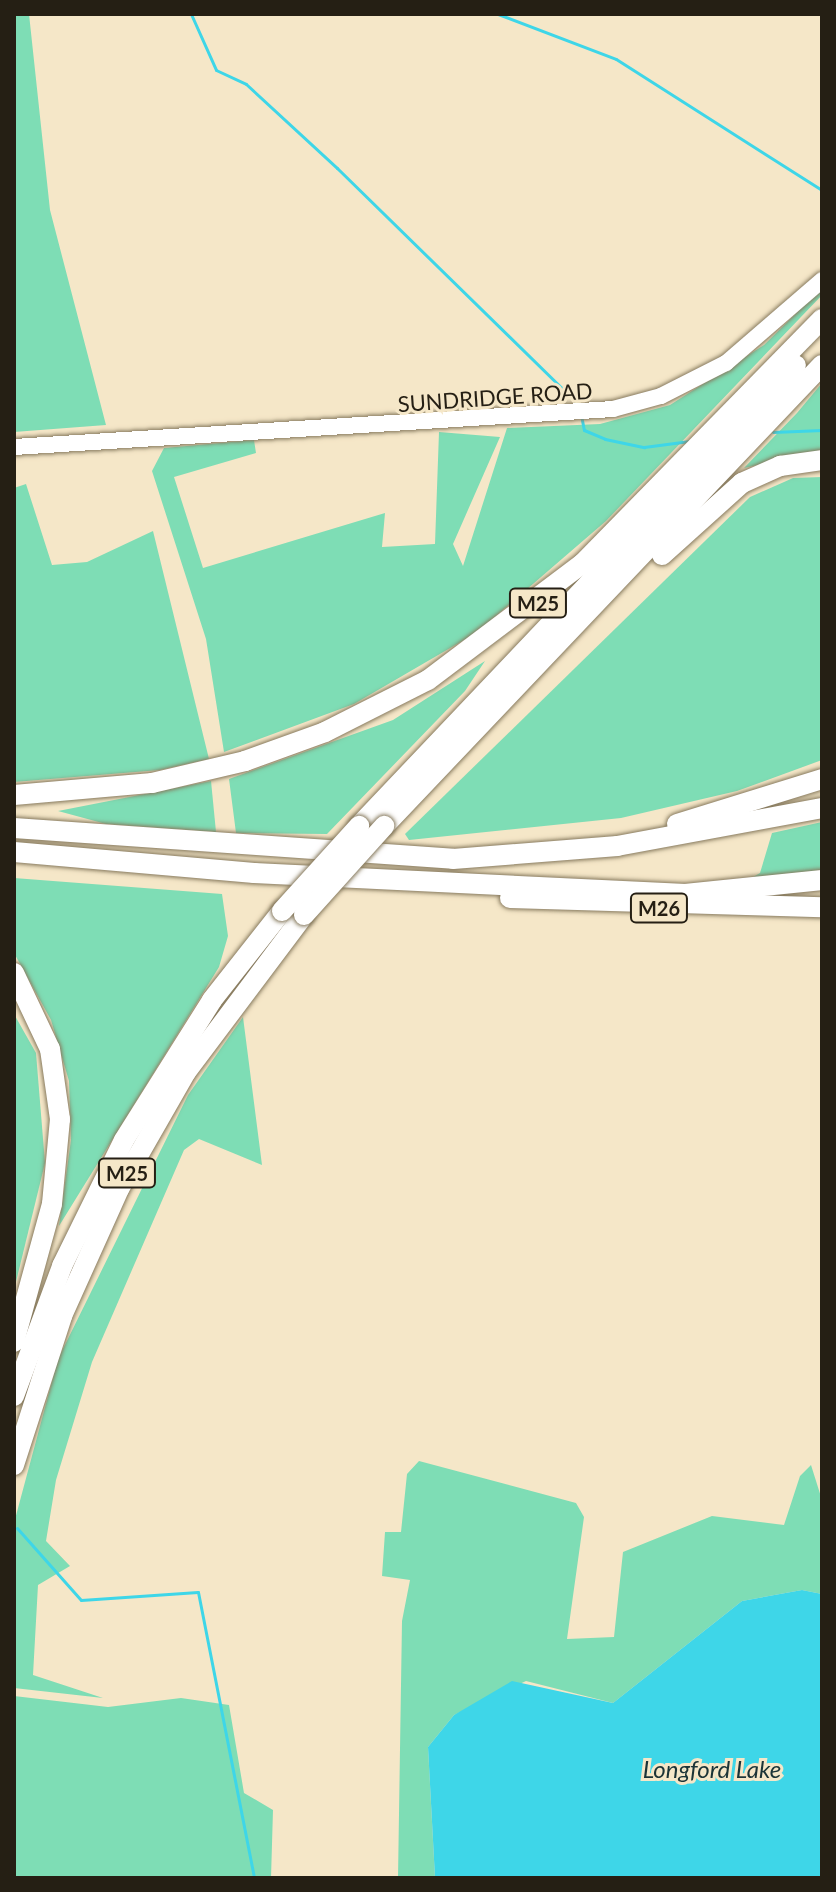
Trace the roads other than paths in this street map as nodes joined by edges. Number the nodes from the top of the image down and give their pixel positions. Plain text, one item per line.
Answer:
1 (822, 280) edge
2 (822, 319) edge
3 (822, 337) edge
4 (822, 365) edge
5 (14, 447) edge
6 (822, 460) edge
7 (503, 705) junction
8 (822, 779) edge
9 (14, 795) edge
10 (822, 808) edge
11 (14, 828) edge
12 (14, 852) edge
13 (574, 852) junction
14 (254, 873) junction
15 (822, 880) edge
16 (822, 907) edge
17 (14, 973) edge
18 (14, 1342) edge
19 (14, 1396) edge
20 (14, 1465) edge

1 - 5 main road, SUNDRIDGE ROAD
2 - 9 highway, M25
3 - 19 highway, M25, bridge
4 - 7 highway, M25
6 - 7 highway, M25
7 - 20 highway, M25, bridge
8 - 13 highway
10 - 13 highway
11 - 13 highway
12 - 14 highway
14 - 15 highway
14 - 16 highway, M26
17 - 18 highway

